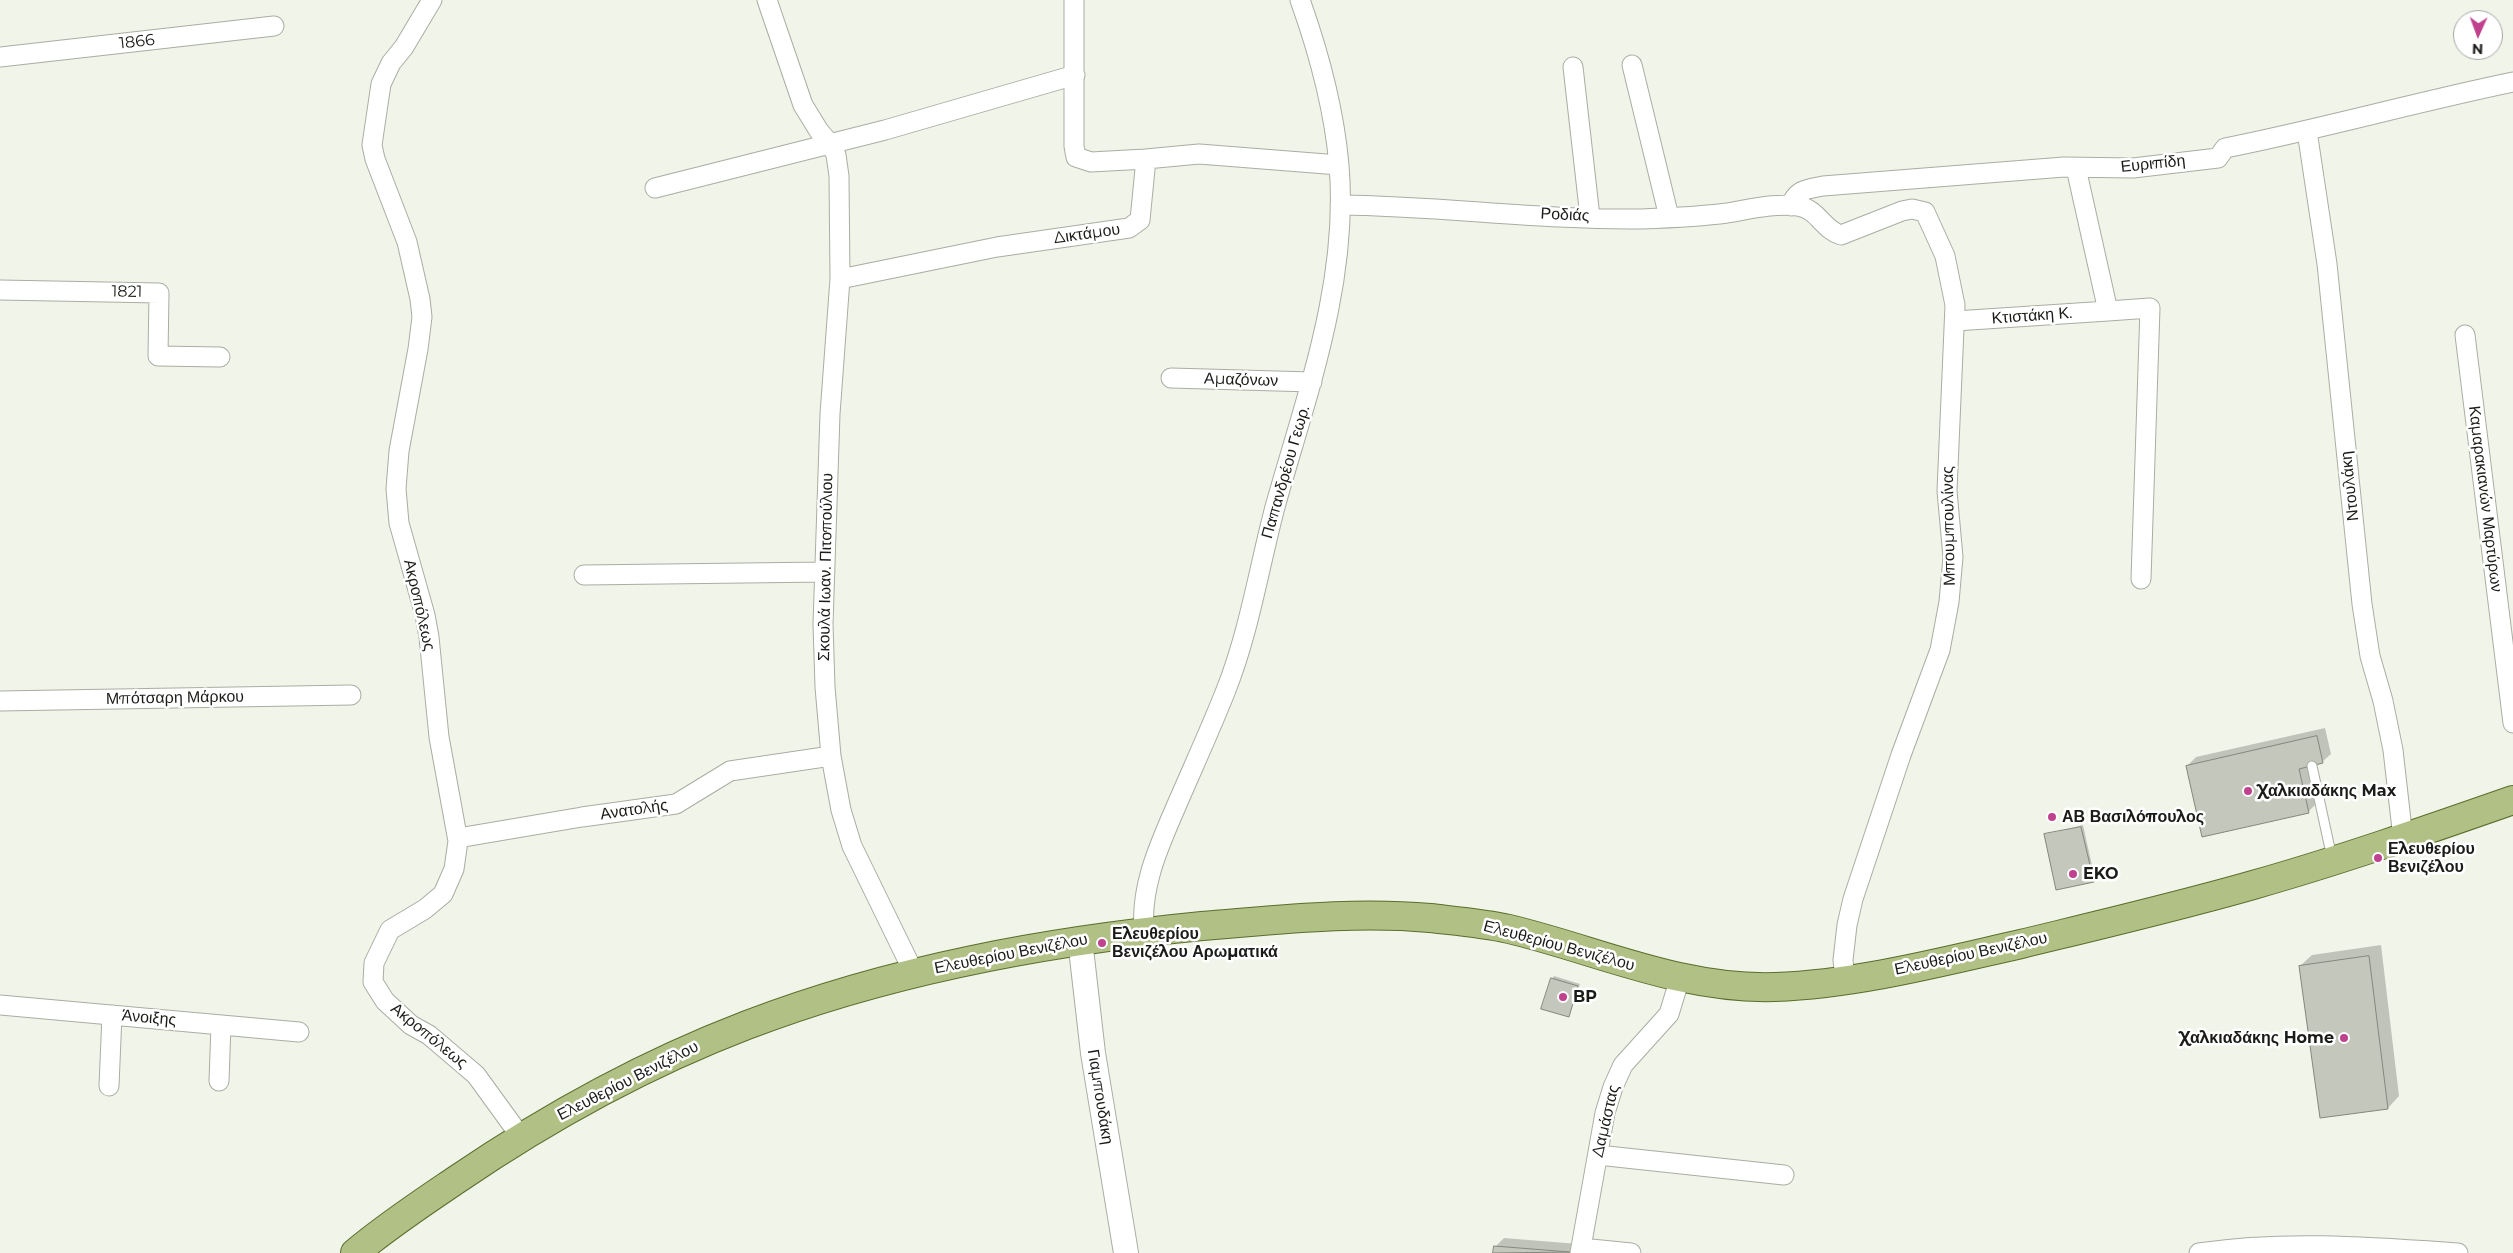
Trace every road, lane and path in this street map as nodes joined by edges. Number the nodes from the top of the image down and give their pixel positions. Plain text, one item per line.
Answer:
1 (432, 0) edge
2 (767, 0) edge
3 (1074, 0) edge
4 (1300, 0) edge
5 (274, 26) dead end
6 (0, 57) edge
7 (1632, 65) dead end
8 (1574, 68) dead end
9 (1075, 75) junction
10 (2513, 82) edge
11 (2307, 131) junction
12 (831, 144) junction
13 (1146, 159) junction
14 (1338, 165) junction
15 (2076, 168) junction
16 (655, 188) dead end
17 (1340, 205) junction
18 (1790, 206) junction
19 (1590, 217) junction
20 (1669, 217) junction
21 (840, 279) junction
22 (0, 290) edge
23 (2108, 311) junction
24 (1955, 321) junction
25 (2465, 335) dead end
26 (220, 357) dead end
27 (1171, 378) dead end
28 (1312, 382) junction
29 (825, 572) junction
30 (584, 576) dead end
31 (2141, 579) dead end
32 (351, 695) dead end
33 (0, 701) edge
34 (2513, 723) edge
35 (832, 756) junction
36 (2312, 766) dead end
37 (2513, 800) edge
38 (458, 838) junction
39 (2402, 838) junction
40 (2333, 861) junction
41 (1144, 932) junction
42 (1080, 940) junction
43 (914, 973) junction
44 (1680, 978) junction
45 (1846, 979) junction
46 (0, 1005) edge
47 (112, 1015) junction
48 (221, 1025) junction
49 (299, 1032) dead end
50 (219, 1081) dead end
51 (109, 1086) dead end
52 (521, 1137) junction
53 (1598, 1155) junction
54 (1784, 1175) dead end
55 (1580, 1250) edge
56 (355, 1253) edge
57 (1126, 1253) edge
58 (1631, 1253) edge
59 (2199, 1253) edge
60 (2458, 1253) edge

1 - 38 street, Ακροπόλεως
2 - 12 street
3 - 9 street
4 - 14 street, Παπανδρέου Γεωρ.
5 - 6 street, 1866
7 - 20 street
8 - 19 street
9 - 12 street
9 - 13 street
10 - 11 street, Ευριπίδη
11 - 15 street, Ευριπίδη
11 - 39 street, Ντουλάκη
12 - 16 street
12 - 21 street, Σκουλά Ιωαν. Πιτοπούλιου
13 - 14 street
13 - 21 street, Δικτάμου
14 - 17 street, Παπανδρέου Γεωρ.
15 - 18 street, Ευριπίδη
15 - 23 street
17 - 19 street, Ροδιάς
17 - 28 street, Παπανδρέου Γεωρ.
18 - 20 street, Ροδιάς
18 - 24 street, Μπουμπουλίνας
19 - 20 street, Ροδιάς
21 - 29 street, Σκουλά Ιωαν. Πιτοπούλιου
22 - 26 street, 1821
23 - 24 street, Κτιστάκη Κ.
23 - 31 street, Κτιστάκη Κ.
24 - 45 street, Μπουμπουλίνας
25 - 34 street, Καμαρακιανών Μαρτύρων
27 - 28 street, Αμαζόνων
28 - 41 street, Παπανδρέου Γεωρ.
29 - 30 street
29 - 35 street, Σκουλά Ιωαν. Πιτοπούλιου
32 - 33 street, Μπότσαρη Μάρκου
35 - 38 street, Ανατολής
35 - 43 street, Σκουλά Ιωαν. Πιτοπούλιου
36 - 40 lane
37 - 39 main road, Ελευθερίου Βενιζέλου
38 - 52 street, Ακροπόλεως
39 - 40 main road, Ελευθερίου Βενιζέλου
40 - 45 main road, Ελευθερίου Βενιζέλου
41 - 42 main road, Ελευθερίου Βενιζέλου
41 - 44 main road, Ελευθερίου Βενιζέλου
42 - 43 main road, Ελευθερίου Βενιζέλου
42 - 57 street, Γιαμπουδάκη
43 - 52 main road, Ελευθερίου Βενιζέλου
44 - 45 main road, Ελευθερίου Βενιζέλου
44 - 53 street, Δαμάστας
46 - 47 street, Άνοιξης
47 - 48 street, Άνοιξης
47 - 51 street
48 - 49 street, Άνοιξης
48 - 50 street
52 - 56 main road, Ελευθερίου Βενιζέλου
53 - 54 street
53 - 55 street, Δαμάστας
55 - 58 street
59 - 60 street

